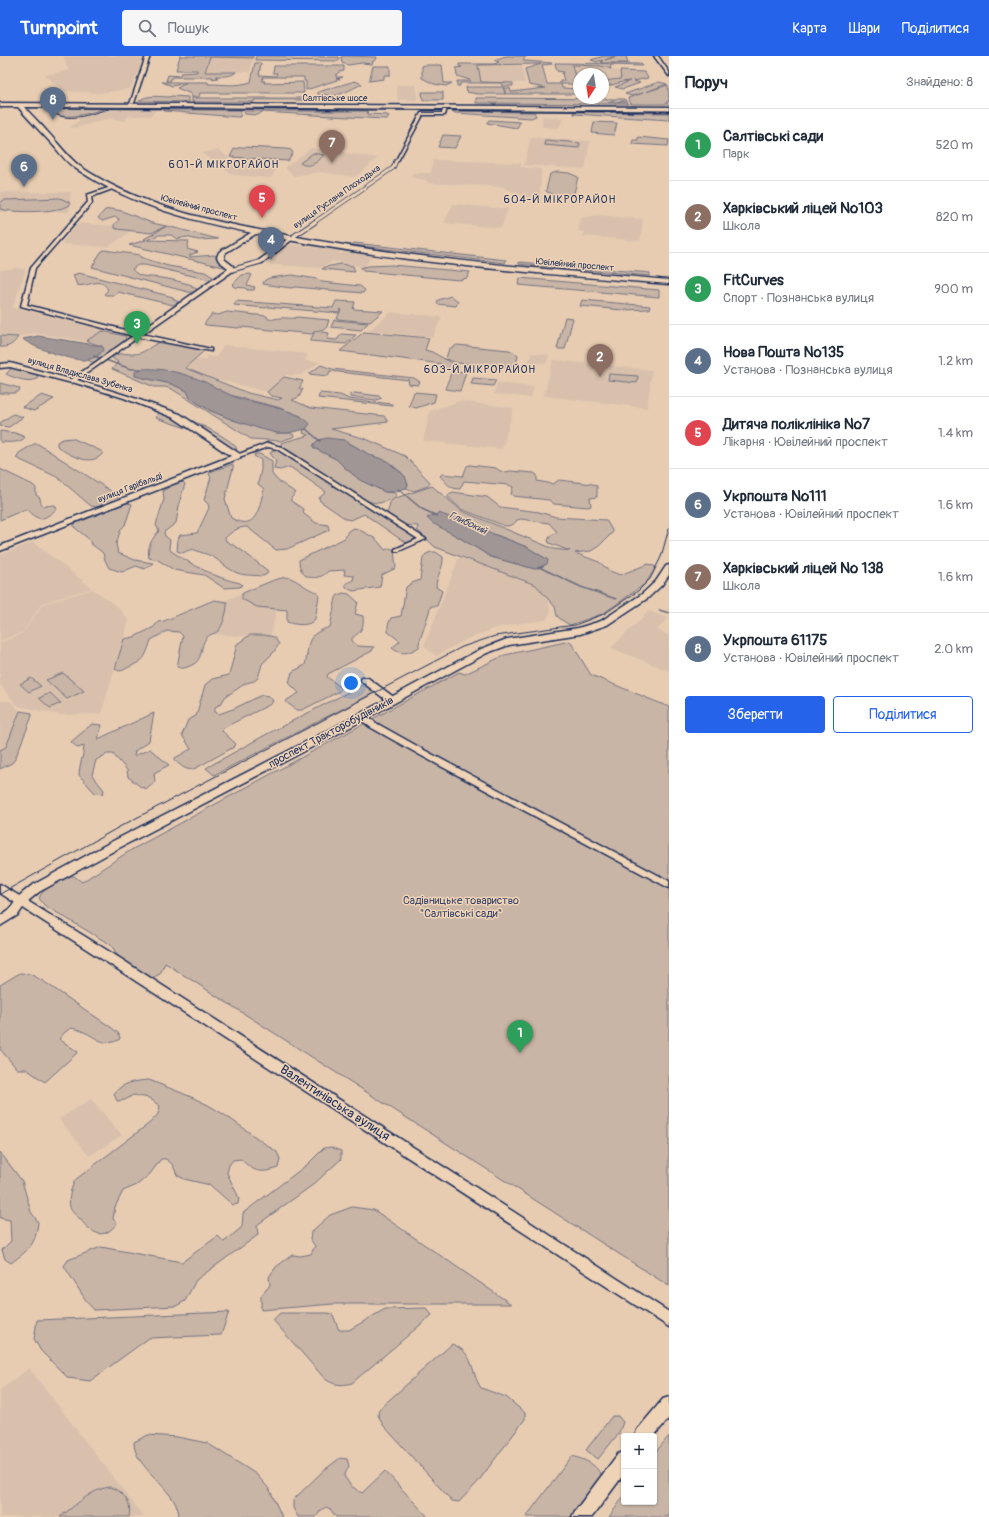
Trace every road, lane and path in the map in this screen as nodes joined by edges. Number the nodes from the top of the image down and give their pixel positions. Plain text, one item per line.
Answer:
1 (148, 56) edge
2 (656, 56) edge
3 (669, 75) edge
4 (0, 102) edge
5 (19, 104) junction
6 (131, 104) junction
7 (0, 105) edge
8 (669, 105) edge
9 (27, 106) junction
10 (51, 106) junction
11 (445, 106) junction
12 (540, 106) junction
13 (669, 109) edge
14 (33, 112) junction
15 (396, 161) joint
16 (116, 187) junction
17 (256, 232) junction
18 (293, 238) junction
19 (260, 262) joint
20 (231, 270) junction
21 (669, 280) edge
22 (137, 335) junction
23 (209, 350) dead end
24 (0, 366) edge
25 (72, 381) junction
26 (237, 456) junction
27 (0, 549) edge
28 (397, 550) dead end
29 (669, 568) edge
30 (365, 680) dead end
31 (392, 700) junction
32 (362, 716) junction
33 (669, 885) edge
34 (0, 888) edge
35 (21, 902) junction
36 (0, 922) edge
37 (669, 1320) edge
38 (669, 1405) edge
39 (646, 1433) edge
40 (621, 1464) edge
41 (581, 1517) edge

1 - 6 street
2 - 3 street
4 - 5 main road, Салтівське шосе
5 - 7 main road, Салтівське шосе
5 - 9 main road, Ювілейний проспект
5 - 9 main road, Салтівське шосе
6 - 9 main road, Салтівське шосе
6 - 10 main road, Салтівське шосе
6 - 11 main road, Салтівське шосе
7 - 9 main road
8 - 12 main road, Салтівське шосе
9 - 10 main road, Салтівське шосе
9 - 14 main road, Ювілейний проспект
9 - 16 main road, Ювілейний проспект
10 - 14 main road
11 - 12 main road, Салтівське шосе
11 - 15 street, вулиця Руслана Плоходька
12 - 13 main road, Салтівське шосе
14 - 16 main road, Ювілейний проспект
15 - 18 street, вулиця Руслана Плоходька
16 - 17 main road, Ювілейний проспект
16 - 18 main road, Ювілейний проспект
16 - 22 street
17 - 18 main road, Ювілейний проспект
17 - 20 street
18 - 19 street
18 - 21 main road, Ювілейний проспект
19 - 20 street
20 - 22 street
22 - 23 street
22 - 25 street
24 - 25 street, вулиця Владислава Зубенка
25 - 26 street, вулиця Владислава Зубенка
26 - 27 street, вулиця Гарібальді
26 - 28 street, вулиця Гарібальді
29 - 31 main road, проспект Тракторобудівників
30 - 31 street
31 - 32 main road, проспект Тракторобудівників
32 - 33 street
32 - 35 main road, проспект Тракторобудівників
34 - 35 street, Валентинівська вулиця
35 - 36 main road, проспект Тракторобудівників
35 - 37 street, Валентинівська вулиця
38 - 39 main road
40 - 41 main road

